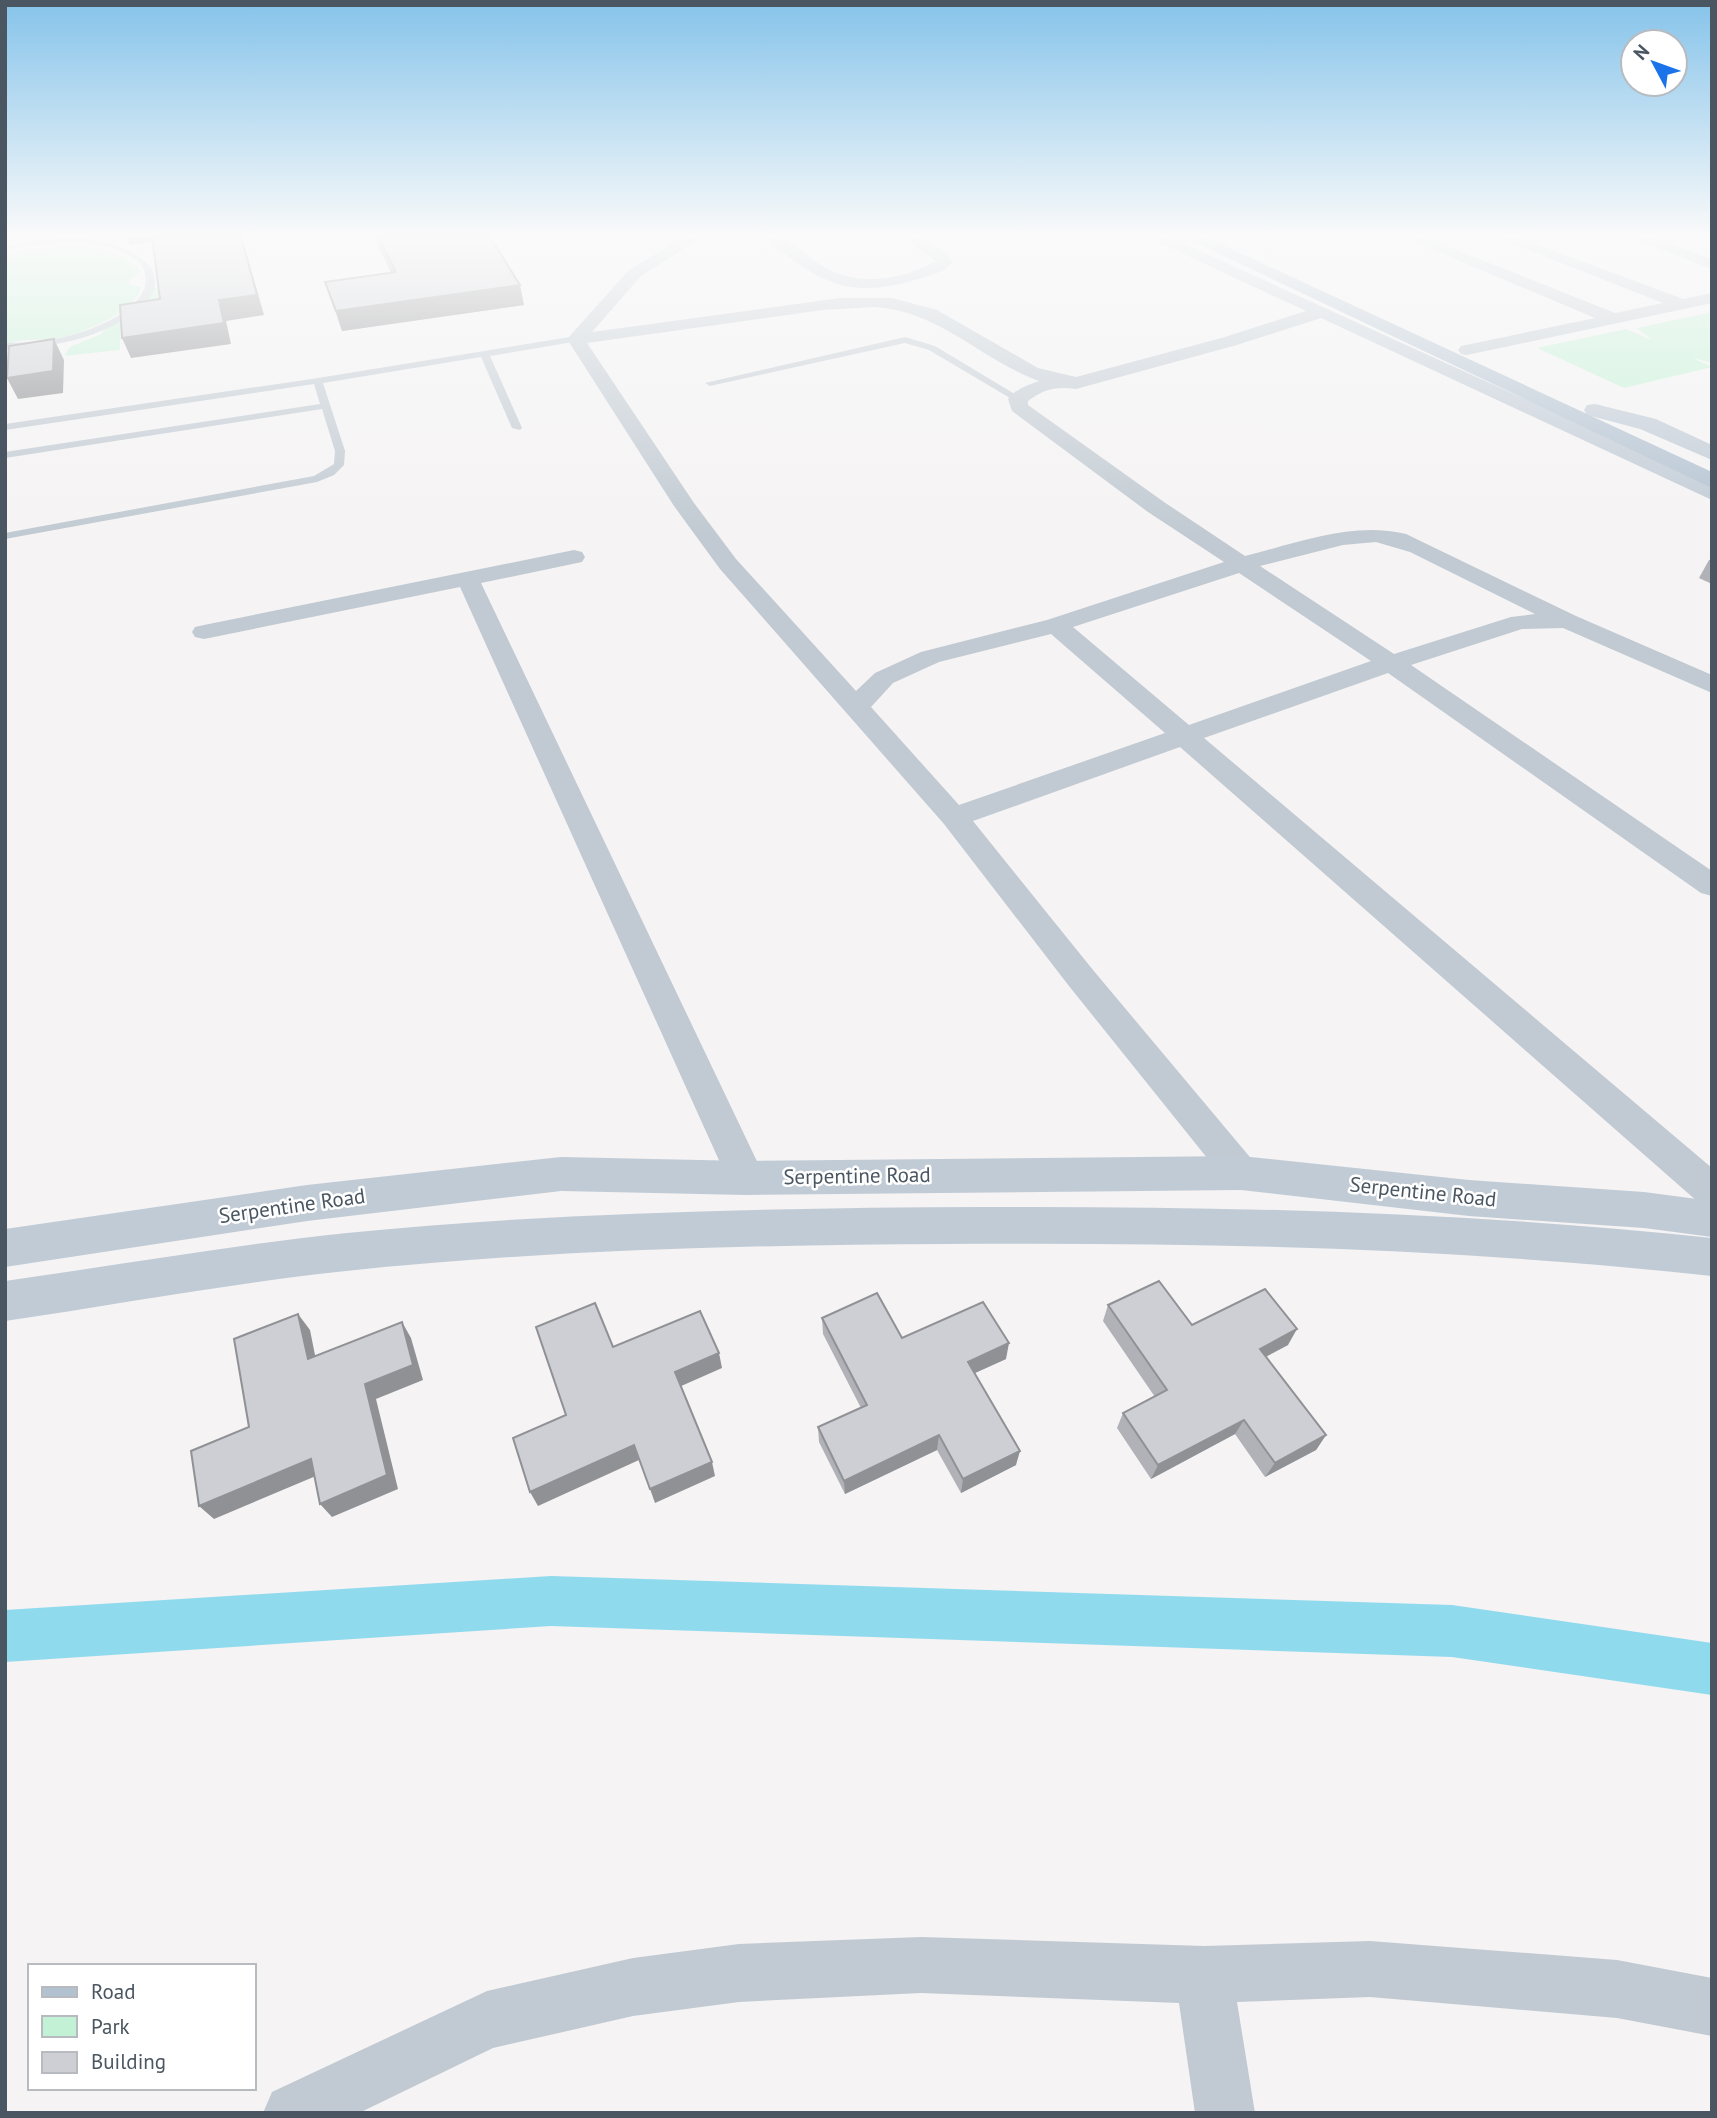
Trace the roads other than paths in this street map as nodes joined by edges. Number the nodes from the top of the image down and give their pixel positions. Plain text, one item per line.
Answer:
1 (78, 336) edge
2 (579, 336) edge
3 (600, 336) edge
4 (970, 336) edge
5 (1247, 336) edge
6 (1368, 336) edge
7 (1405, 336) edge
8 (1436, 336) edge
9 (1534, 336) edge
10 (576, 339) junction
11 (5, 346) edge
12 (1467, 350) junction
13 (484, 353) junction
14 (318, 381) junction
15 (1053, 382) junction
16 (709, 383) dead end
17 (1018, 399) junction
18 (324, 406) junction
19 (1595, 410) junction
20 (5, 427) edge
21 (517, 428) dead end
22 (1712, 453) edge
23 (5, 455) edge
24 (1707, 472) edge
25 (1712, 493) edge
26 (5, 536) edge
27 (574, 557) dead end
28 (1245, 563) junction
29 (468, 579) junction
30 (1567, 621) junction
31 (1056, 625) junction
32 (204, 632) dead end
33 (1391, 663) junction
34 (1712, 685) edge
35 (855, 708) junction
36 (1185, 736) junction
37 (954, 817) junction
38 (1712, 886) edge
39 (1241, 1172) junction
40 (746, 1178) junction
41 (1712, 1191) edge
42 (307, 1203) junction
43 (1712, 1219) edge
44 (61, 1239) junction
45 (5, 1248) edge
46 (1712, 1257) edge
47 (294, 1258) junction
48 (48, 1295) junction
49 (5, 1301) edge
50 (1204, 1975) junction
51 (1712, 2007) edge
52 (293, 2113) edge
53 (1225, 2113) edge

1 - 11 lane
2 - 10 street
3 - 10 street
4 - 15 street
5 - 15 street
6 - 25 main road
7 - 24 main road
8 - 12 main road
9 - 12 street
10 - 13 lane
10 - 35 street
12 - 19 main road
13 - 14 lane
13 - 21 lane
14 - 18 lane
14 - 20 lane
15 - 17 street
16 - 17 lane
17 - 28 street
18 - 23 lane
18 - 26 lane
19 - 22 main road
19 - 24 main road
27 - 29 street
28 - 30 street
28 - 31 street
28 - 33 street
29 - 32 street
29 - 40 street
30 - 33 street
30 - 34 street
31 - 35 street
31 - 36 street
33 - 36 street
33 - 38 street
35 - 37 street
36 - 37 street
36 - 41 street
37 - 39 street
39 - 40 main road, Serpentine Road
39 - 43 main road, Serpentine Road
40 - 42 main road, Serpentine Road
42 - 44 main road, Serpentine Road
42 - 47 main road
44 - 45 main road, Serpentine Road
44 - 48 main road
46 - 47 main road
47 - 48 main road
48 - 49 main road
50 - 51 street
50 - 52 street
50 - 53 street

